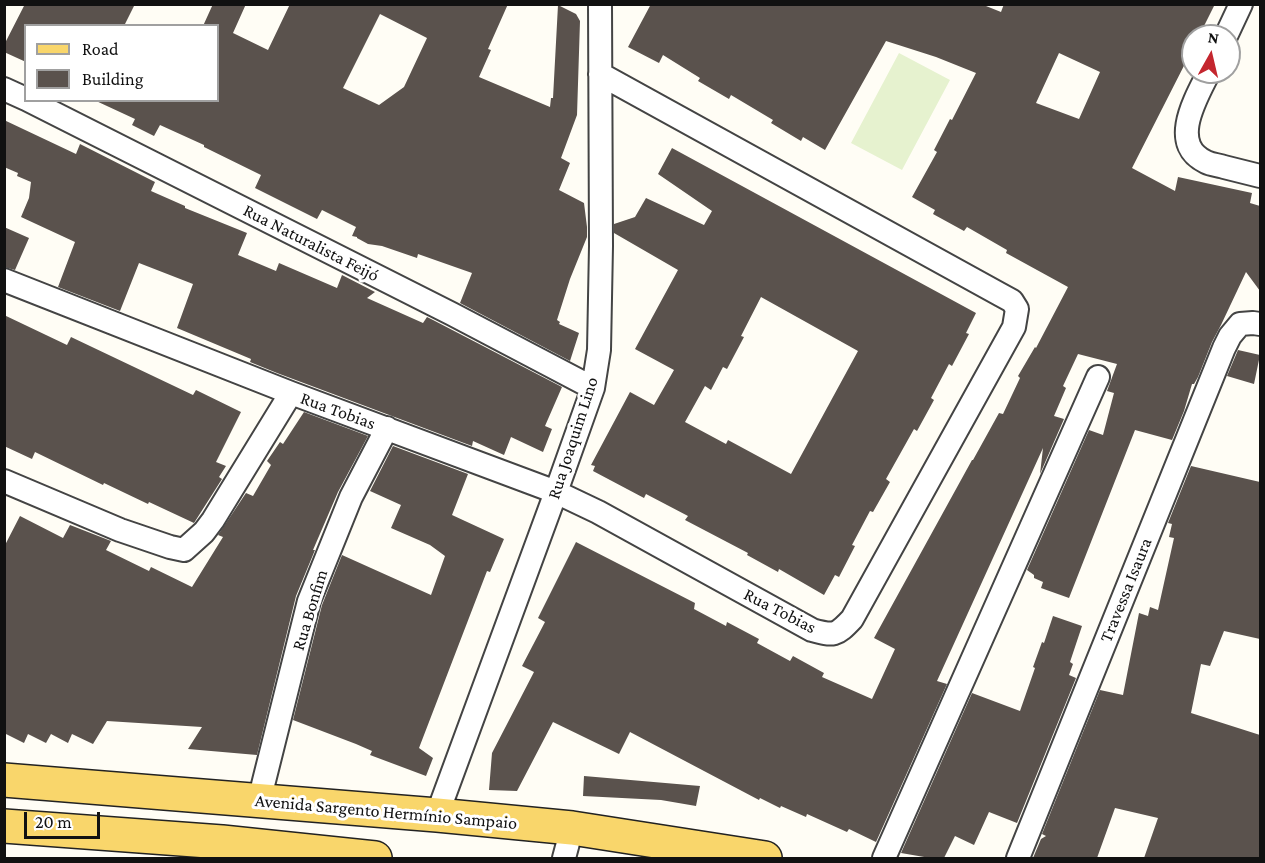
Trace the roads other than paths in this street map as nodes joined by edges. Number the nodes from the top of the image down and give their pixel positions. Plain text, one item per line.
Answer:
1 (600, 4) edge
2 (1242, 4) edge
3 (1232, 24) edge
4 (600, 74) junction
5 (1203, 84) edge
6 (4, 89) edge
7 (24, 99) edge
8 (31, 102) edge
9 (1260, 176) edge
10 (4, 280) edge
11 (1250, 324) edge
12 (1098, 377) dead end
13 (593, 388) junction
14 (291, 393) junction
15 (387, 428) junction
16 (4, 481) edge
17 (556, 492) junction
18 (4, 780) edge
19 (259, 801) junction
20 (437, 815) junction
21 (4, 825) edge
22 (568, 843) edge
23 (220, 850) edge
24 (375, 858) edge
25 (765, 858) edge
26 (884, 858) edge
27 (1018, 858) edge

1 - 4 street, Rua Joaquim Lino
2 - 3 street
4 - 13 street, Rua Joaquim Lino
4 - 17 street, Rua Tobias
5 - 9 street
6 - 7 street, Rua Naturalista Feijó
8 - 13 street, Rua Naturalista Feijó
10 - 14 street, Rua Tobias
11 - 27 street, Travessa Isaura
12 - 26 street
13 - 17 street, Rua Joaquim Lino
14 - 15 street, Rua Tobias
14 - 16 street
15 - 17 street, Rua Tobias
15 - 19 street, Rua Bonfim
17 - 20 street, Rua Joaquim Lino
18 - 19 main road, Avenida Sargento Hermínio Sampaio
19 - 20 main road, Avenida Sargento Hermínio Sampaio
20 - 22 main road, Avenida Sargento Hermínio Sampaio
21 - 23 main road
22 - 25 main road, Avenida Sargento Hermínio Sampaio
23 - 24 main road

